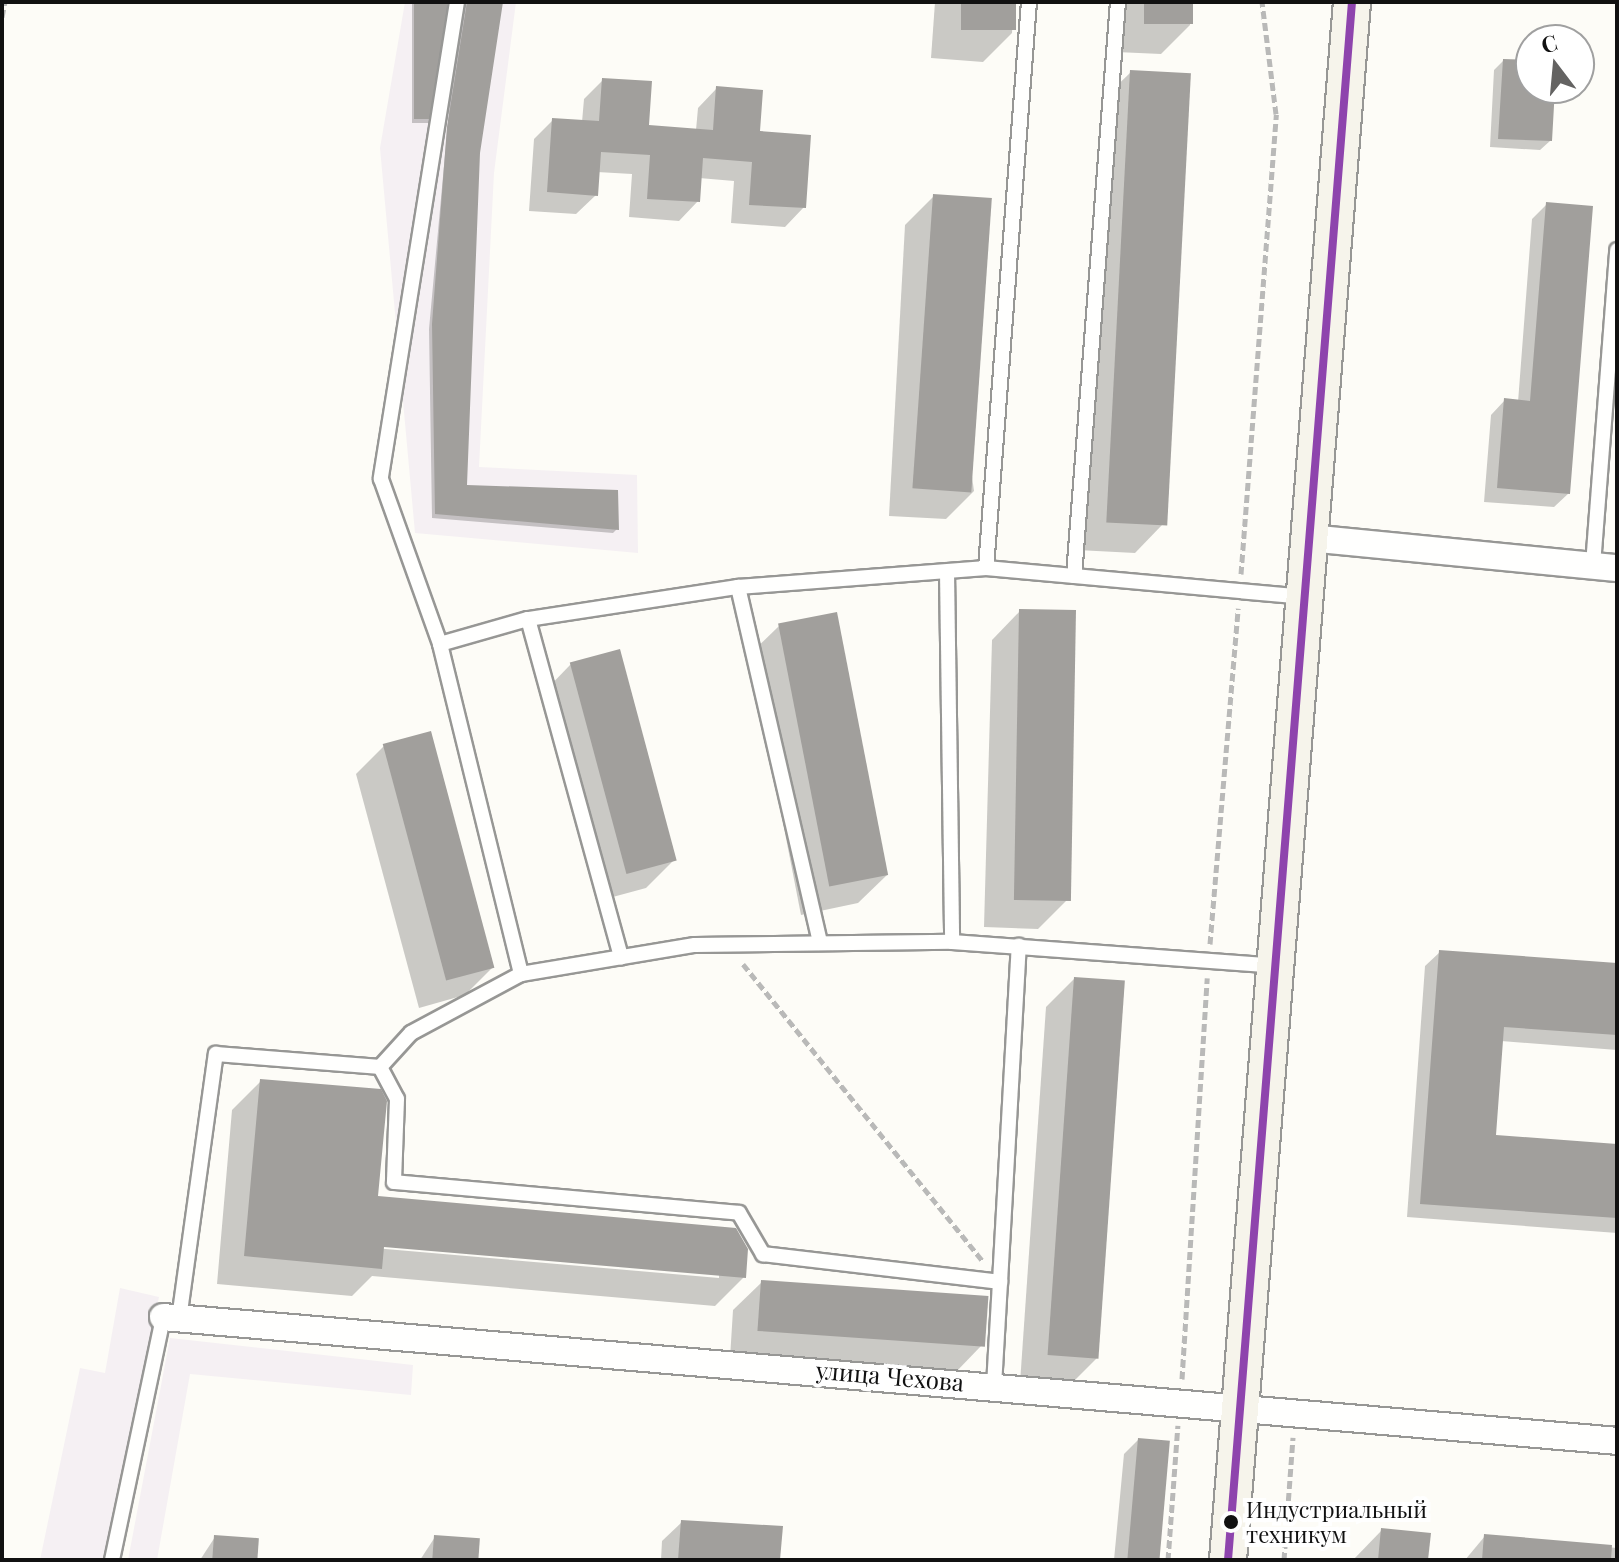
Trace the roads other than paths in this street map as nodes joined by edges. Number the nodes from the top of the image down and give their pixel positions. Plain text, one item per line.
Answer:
1 (457, 2) edge
2 (1029, 2) edge
3 (1118, 2) edge
4 (1352, 2) edge
5 (1617, 250) edge
6 (1309, 538) junction
7 (1605, 567) edge
8 (986, 568) junction
9 (947, 572) junction
10 (1074, 576) junction
11 (738, 587) junction
12 (1304, 598) junction
13 (528, 619) junction
14 (440, 644) junction
15 (952, 942) junction
16 (820, 943) junction
17 (1019, 946) junction
18 (621, 957) junction
19 (1275, 966) junction
20 (521, 974) junction
21 (380, 1067) junction
22 (1000, 1282) junction
23 (171, 1318) junction
24 (994, 1385) junction
25 (1241, 1405) junction
26 (1617, 1441) edge
27 (112, 1560) edge
28 (1228, 1560) edge

1 - 14 lane
2 - 8 lane
3 - 10 lane
4 - 6 main road
5 - 7 lane
6 - 7 street
6 - 12 main road
8 - 9 lane
8 - 10 lane
9 - 11 lane
9 - 15 lane
10 - 12 lane
11 - 13 lane
11 - 16 lane
12 - 19 main road
13 - 14 lane
13 - 18 lane
14 - 20 lane
15 - 16 lane
15 - 17 lane
16 - 18 lane
17 - 19 lane
17 - 22 lane
18 - 20 lane
19 - 25 main road
20 - 21 lane
21 - 22 lane
21 - 23 lane
22 - 24 lane
23 - 24 street, улица Чехова
23 - 27 lane
24 - 25 street, улица Чехова
25 - 26 street, улица Чехова
25 - 28 main road

